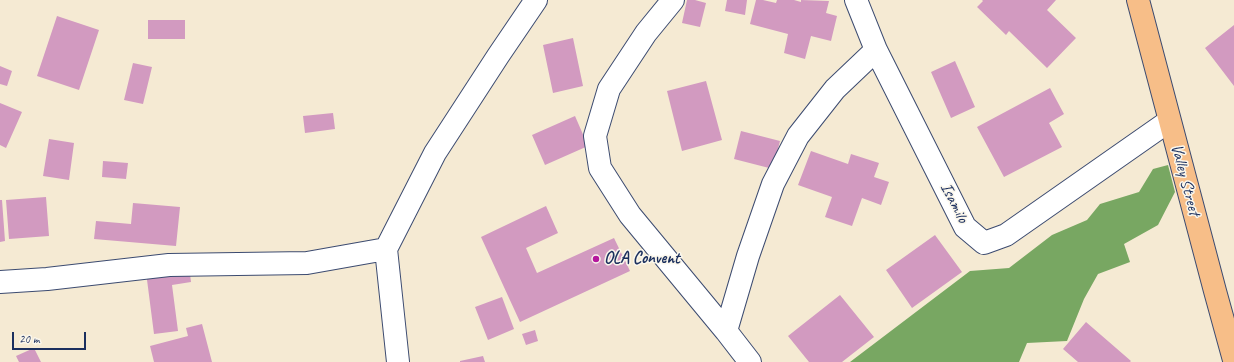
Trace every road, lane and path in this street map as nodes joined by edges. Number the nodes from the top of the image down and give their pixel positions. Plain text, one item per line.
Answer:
1 (536, 0) edge
2 (673, 0) edge
3 (856, 0) edge
4 (1138, 0) edge
5 (876, 50) junction
6 (1169, 121) junction
7 (386, 249) junction
8 (0, 282) edge
9 (726, 331) junction
10 (1234, 360) edge
11 (398, 362) edge
12 (750, 362) edge

1 - 7 street
2 - 9 street
3 - 5 street, Isamilo
4 - 6 main road, Valley Street
5 - 6 street, Isamilo
5 - 9 street
6 - 10 main road, Valley Street
7 - 8 street
7 - 11 street
9 - 12 street

